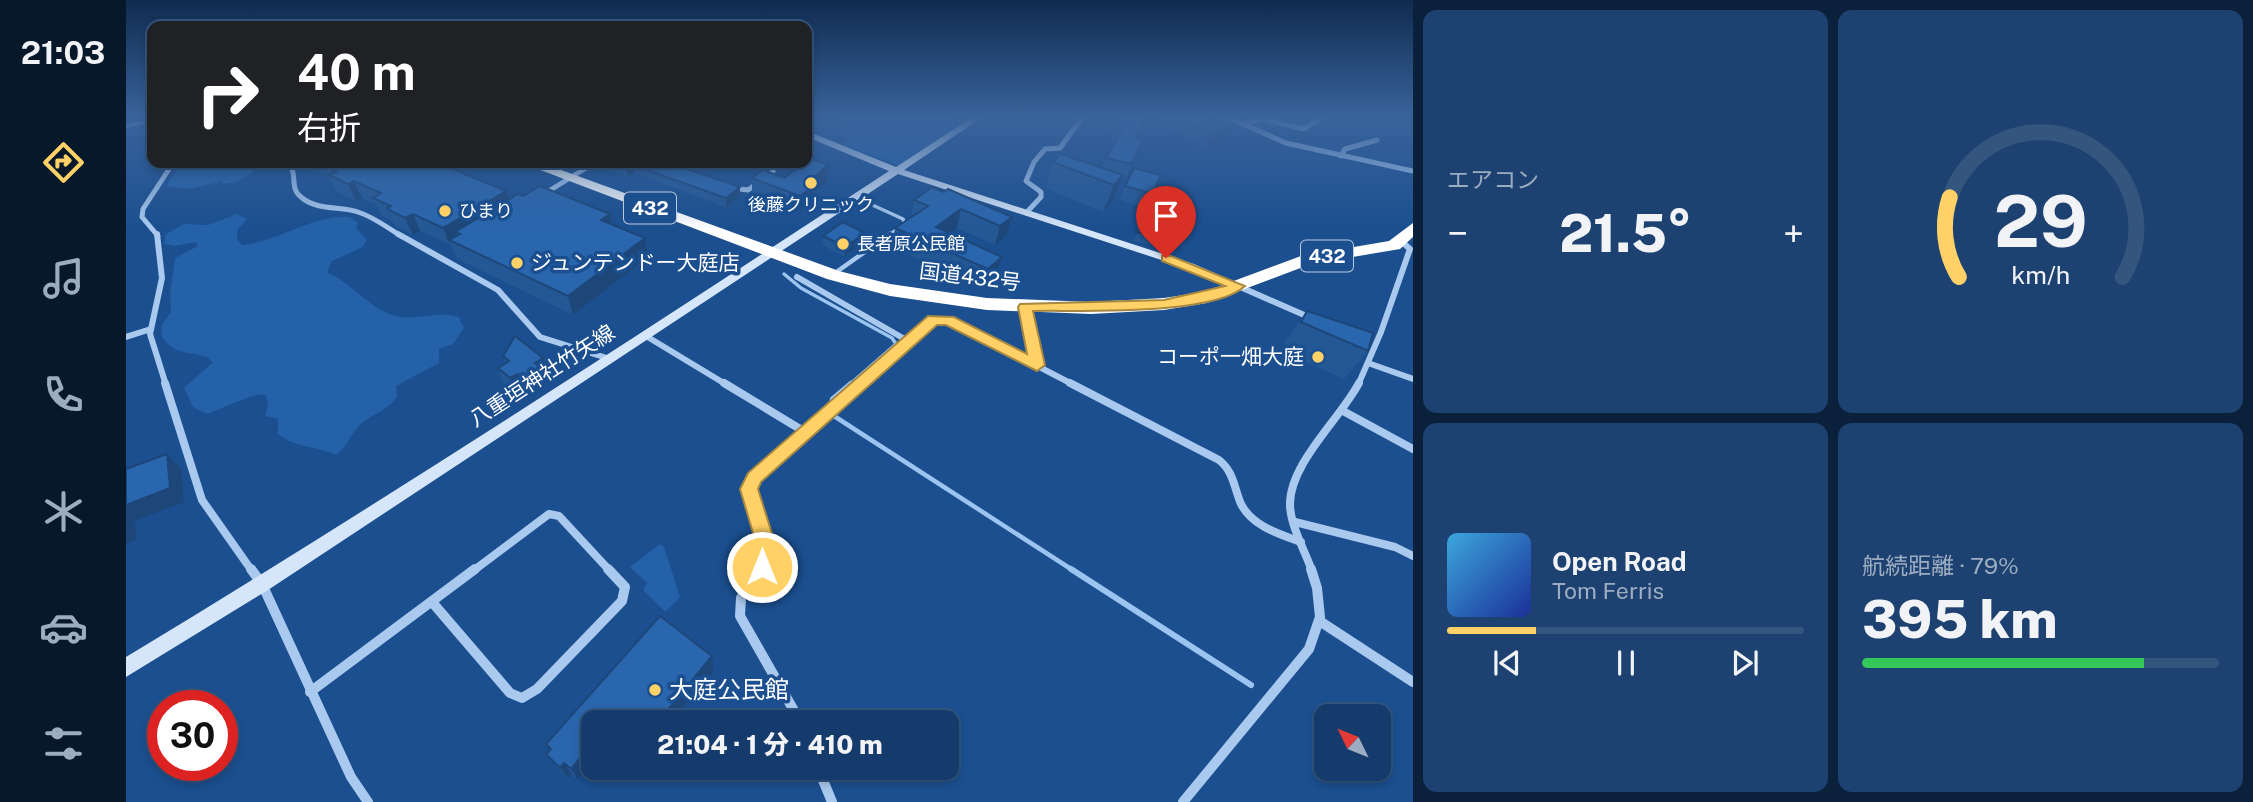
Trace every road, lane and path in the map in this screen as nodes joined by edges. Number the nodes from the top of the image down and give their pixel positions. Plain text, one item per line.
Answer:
1 (854, 153) edge
2 (920, 153) edge
3 (1041, 153) edge
4 (1330, 153) edge
5 (1341, 156) joint
6 (171, 168) edge
7 (293, 168) edge
8 (542, 168) edge
9 (586, 168) edge
10 (774, 168) edge
11 (894, 170) junction
12 (1413, 171) edge
13 (569, 178) junction
14 (725, 186) edge
15 (855, 197) junction
16 (535, 200) edge
17 (1026, 213) junction
18 (1407, 234) edge
19 (454, 250) edge
20 (770, 254) junction
21 (442, 257) junction
22 (833, 275) junction
23 (797, 277) dead end
24 (1238, 286) junction
25 (1025, 307) junction
26 (1315, 320) edge
27 (151, 329) junction
28 (646, 336) junction
29 (126, 337) edge
30 (1363, 339) edge
31 (908, 341) junction
32 (1375, 343) junction
33 (610, 359) junction
34 (1368, 363) junction
35 (1037, 365) junction
36 (1413, 379) edge
37 (1343, 411) junction
38 (804, 432) junction
39 (1413, 449) edge
40 (1295, 522) junction
41 (1301, 542) junction
42 (1413, 556) edge
43 (262, 584) junction
44 (432, 602) junction
45 (1321, 622) junction
46 (126, 668) edge
47 (1413, 682) edge
48 (310, 692) junction
49 (794, 710) edge
50 (823, 780) edge
51 (368, 802) edge
52 (831, 802) edge
53 (1183, 802) edge

1 - 11 main road
2 - 11 main road, 八重垣神社竹矢線
3 - 17 street
4 - 5 street
5 - 12 street
6 - 27 street
7 - 21 street
8 - 13 highway, 国道432号 / 432
9 - 13 street
10 - 14 street
11 - 15 main road, 八重垣神社竹矢線
11 - 17 main road
13 - 16 street
13 - 20 highway, 国道432号 / 432
15 - 20 main road, 八重垣神社竹矢線
15 - 22 lane
17 - 24 main road
18 - 24 highway, 国道432号 / 432
18 - 32 street
19 - 21 street
20 - 22 highway, 国道432号 / 432
20 - 28 main road, 八重垣神社竹矢線
21 - 33 street
22 - 25 highway, 国道432号 / 432
23 - 31 street
24 - 25 highway, 国道432号 / 432
24 - 26 street
25 - 35 street
27 - 29 street
27 - 43 street
28 - 33 main road, 八重垣神社竹矢線
28 - 38 street
30 - 32 street
31 - 35 street
31 - 38 street
32 - 34 street
33 - 43 main road, 八重垣神社竹矢線
34 - 36 street
34 - 37 street
35 - 41 street
37 - 39 street
37 - 40 street
38 - 49 street
40 - 41 street
40 - 42 street
41 - 45 street
43 - 46 main road, 八重垣神社竹矢線
43 - 48 street
44 - 44 street
44 - 48 street
45 - 47 street
45 - 53 street
48 - 51 street
50 - 52 street

